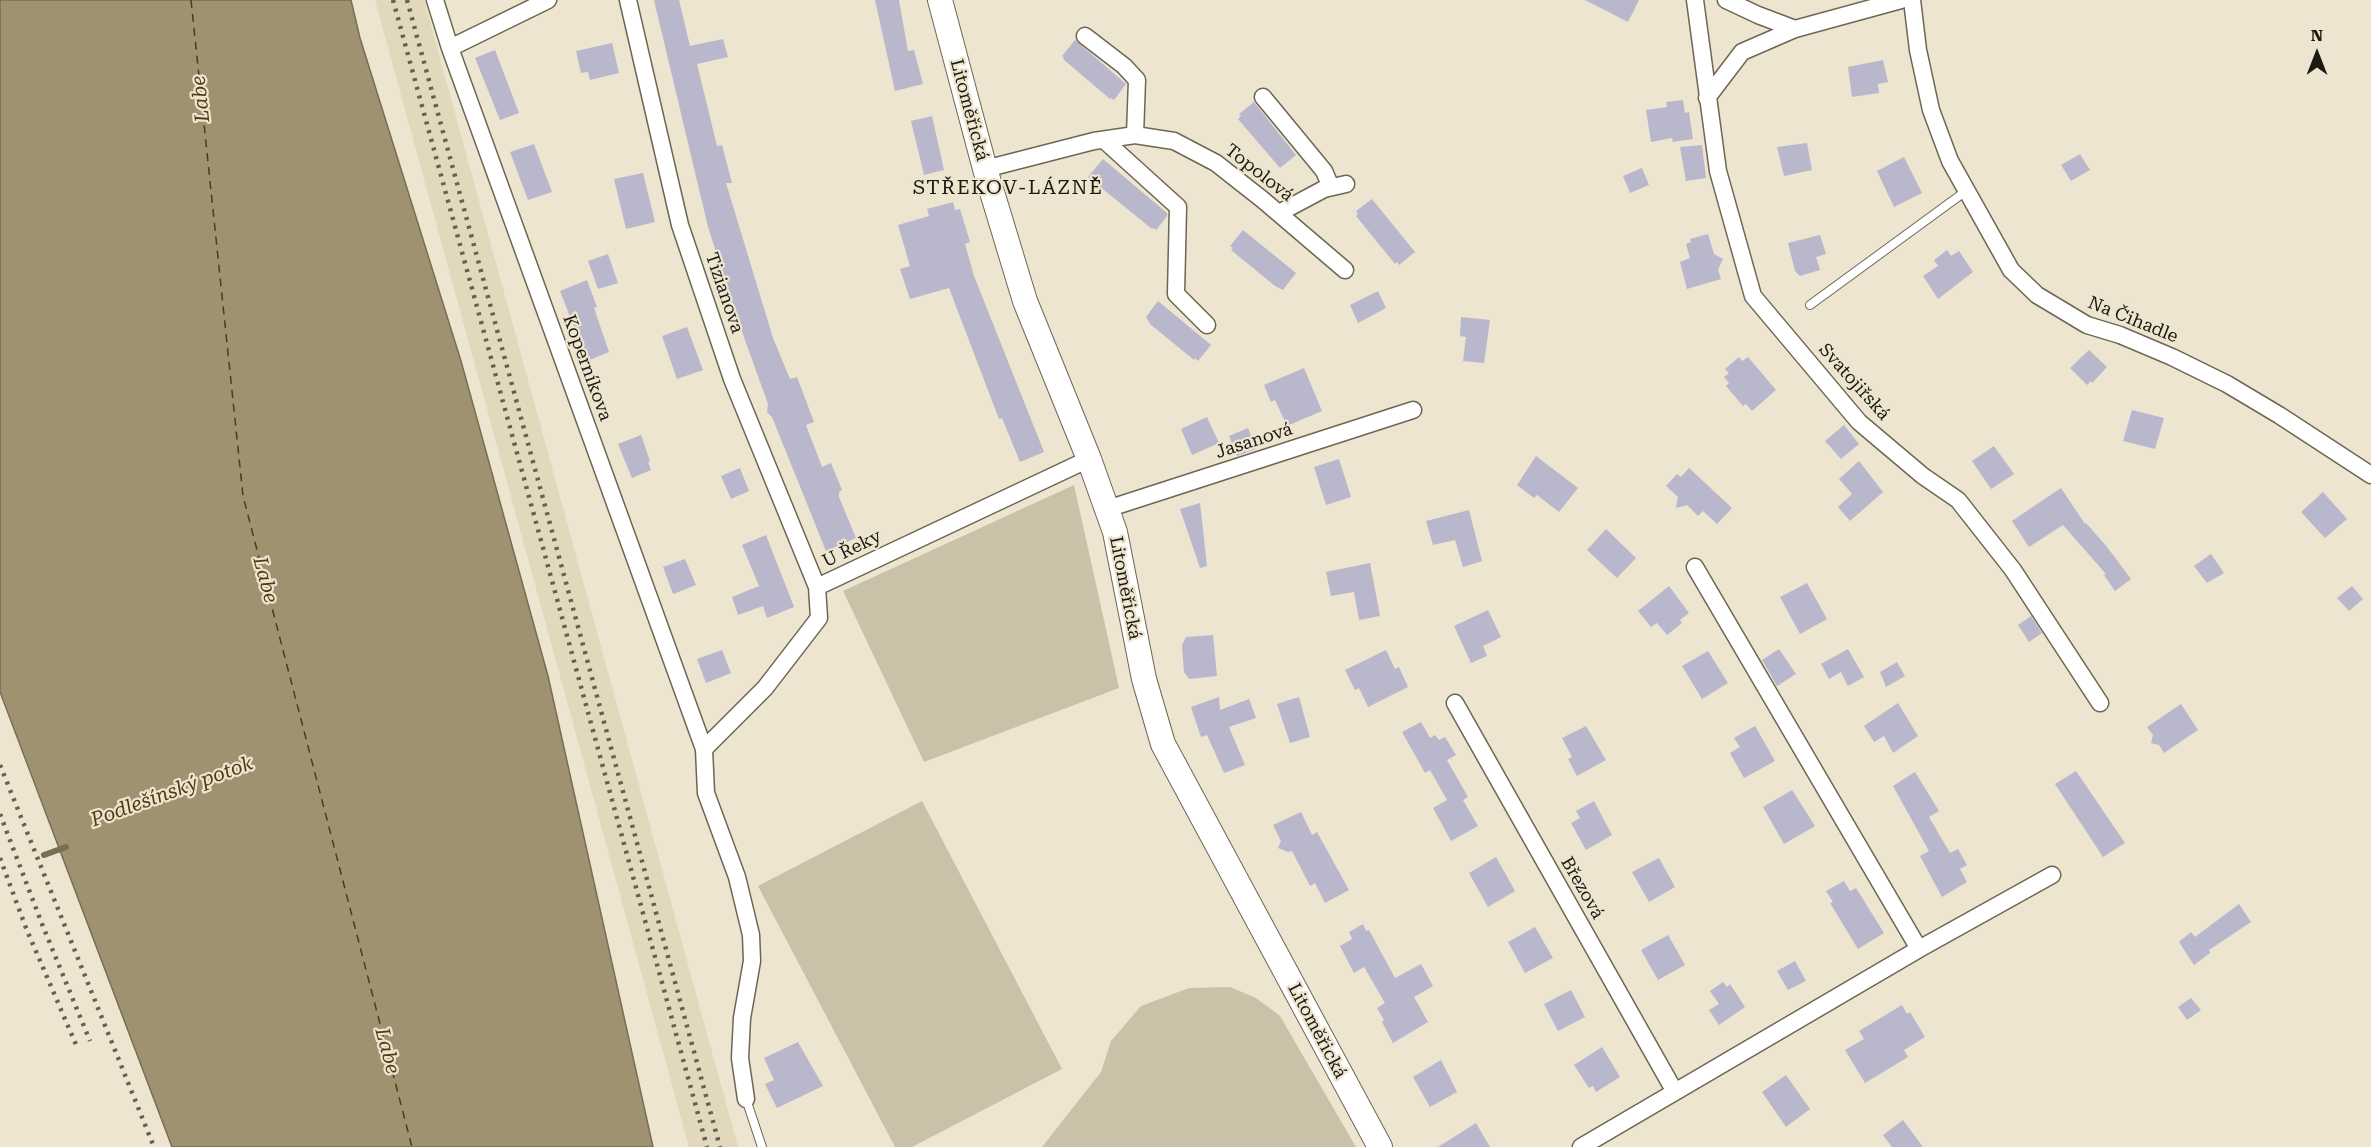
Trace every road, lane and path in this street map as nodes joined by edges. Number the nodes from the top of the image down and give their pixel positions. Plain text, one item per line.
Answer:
1 (435, 0) edge
2 (548, 0) edge
3 (628, 0) edge
4 (940, 0) edge
5 (1695, 0) edge
6 (1726, 0) edge
7 (1901, 0) edge
8 (1912, 0) edge
9 (1795, 29) junction
10 (1085, 36) dead end
11 (450, 48) junction
12 (1263, 97) dead end
13 (1707, 98) junction
14 (1135, 135) junction
15 (1104, 140) junction
16 (985, 169) junction
17 (1966, 191) junction
18 (1279, 213) junction
19 (1345, 270) dead end
20 (1810, 305) dead end
21 (1207, 325) dead end
22 (1413, 410) dead end
23 (1089, 459) junction
24 (2371, 475) edge
25 (1107, 509) junction
26 (1695, 567) dead end
27 (818, 587) junction
28 (1455, 703) dead end
29 (2100, 703) dead end
30 (704, 749) junction
31 (2052, 875) dead end
32 (1919, 949) junction
33 (1676, 1092) junction
34 (746, 1099) joint
35 (762, 1147) edge
36 (1380, 1147) edge
37 (1581, 1147) edge

1 - 11 street, Koperníkova
2 - 11 street
3 - 27 street, Tizianova
4 - 16 main road, Litoměřická
5 - 13 street, Svatojiřská
6 - 9 street
7 - 9 street
8 - 17 street, Na Čihadle
9 - 13 street
10 - 14 street
11 - 30 street, Koperníkova
12 - 18 street
13 - 29 street, Svatojiřská
14 - 15 street, Topolová
14 - 18 street, Topolová
15 - 16 street, Topolová
15 - 21 street
16 - 23 main road, Litoměřická
17 - 20 lane
17 - 24 street, Na Čihadle
18 - 19 street, Topolová
22 - 25 street, Jasanová
23 - 25 main road, Litoměřická
23 - 27 street, U Řeky
25 - 36 main road, Litoměřická
26 - 32 street
27 - 30 street, U Řeky
28 - 33 street, Březová
30 - 34 street, Koperníkova
31 - 32 street
32 - 33 street
33 - 37 street
34 - 35 lane

